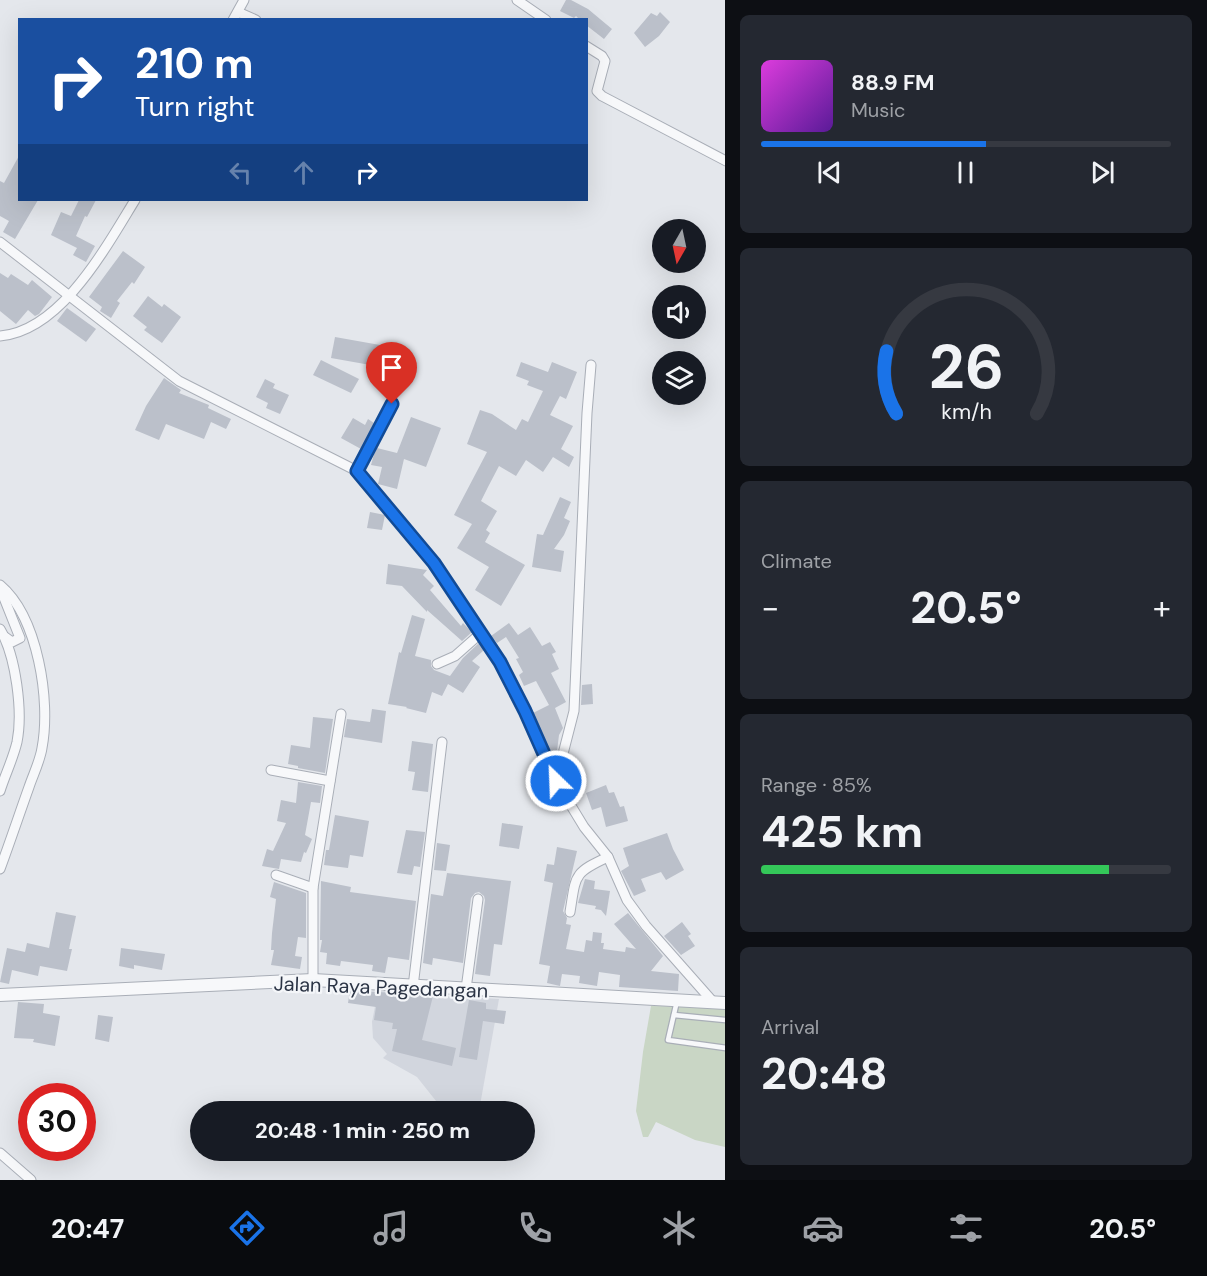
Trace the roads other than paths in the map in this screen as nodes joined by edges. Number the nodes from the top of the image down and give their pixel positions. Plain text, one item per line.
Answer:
1 (244, 0) edge
2 (517, 0) edge
3 (236, 16) edge
4 (543, 18) edge
5 (588, 47) edge
6 (725, 160) edge
7 (134, 201) edge
8 (0, 242) edge
9 (71, 296) junction
10 (0, 336) edge
11 (591, 365) dead end
12 (392, 404) dead end
13 (357, 471) junction
14 (0, 587) edge
15 (2, 633) edge
16 (481, 633) junction
17 (437, 664) dead end
18 (342, 714) dead end
19 (442, 742) dead end
20 (271, 770) dead end
21 (556, 781) junction
22 (330, 782) junction
23 (0, 791) edge
24 (608, 857) junction
25 (0, 869) edge
26 (276, 875) dead end
27 (313, 888) junction
28 (477, 899) dead end
29 (570, 912) dead end
30 (313, 980) junction
31 (413, 987) junction
32 (466, 989) junction
33 (0, 995) edge
34 (677, 1001) junction
35 (720, 1003) edge
36 (674, 1015) junction
37 (725, 1020) edge
38 (725, 1048) edge
39 (0, 1153) edge
40 (31, 1180) edge

1 - 3 street
2 - 4 street
5 - 6 street
7 - 9 street
8 - 9 street
9 - 10 street
9 - 13 street
11 - 21 street
12 - 13 street
13 - 16 street
14 - 15 street
14 - 25 street
15 - 23 street
16 - 17 street
16 - 21 street
18 - 22 street
19 - 31 street
20 - 22 street
21 - 24 street
22 - 27 street
24 - 29 street
24 - 35 street
26 - 27 street
27 - 30 street
28 - 32 street
30 - 31 street, Jalan Raya Pagedangan
30 - 33 street, Jalan Raya Pagedangan
31 - 32 street, Jalan Raya Pagedangan
32 - 34 street, Jalan Raya Pagedangan
34 - 35 street, Jalan Raya Pagedangan
34 - 36 lane
36 - 37 lane
36 - 38 lane
39 - 40 street

